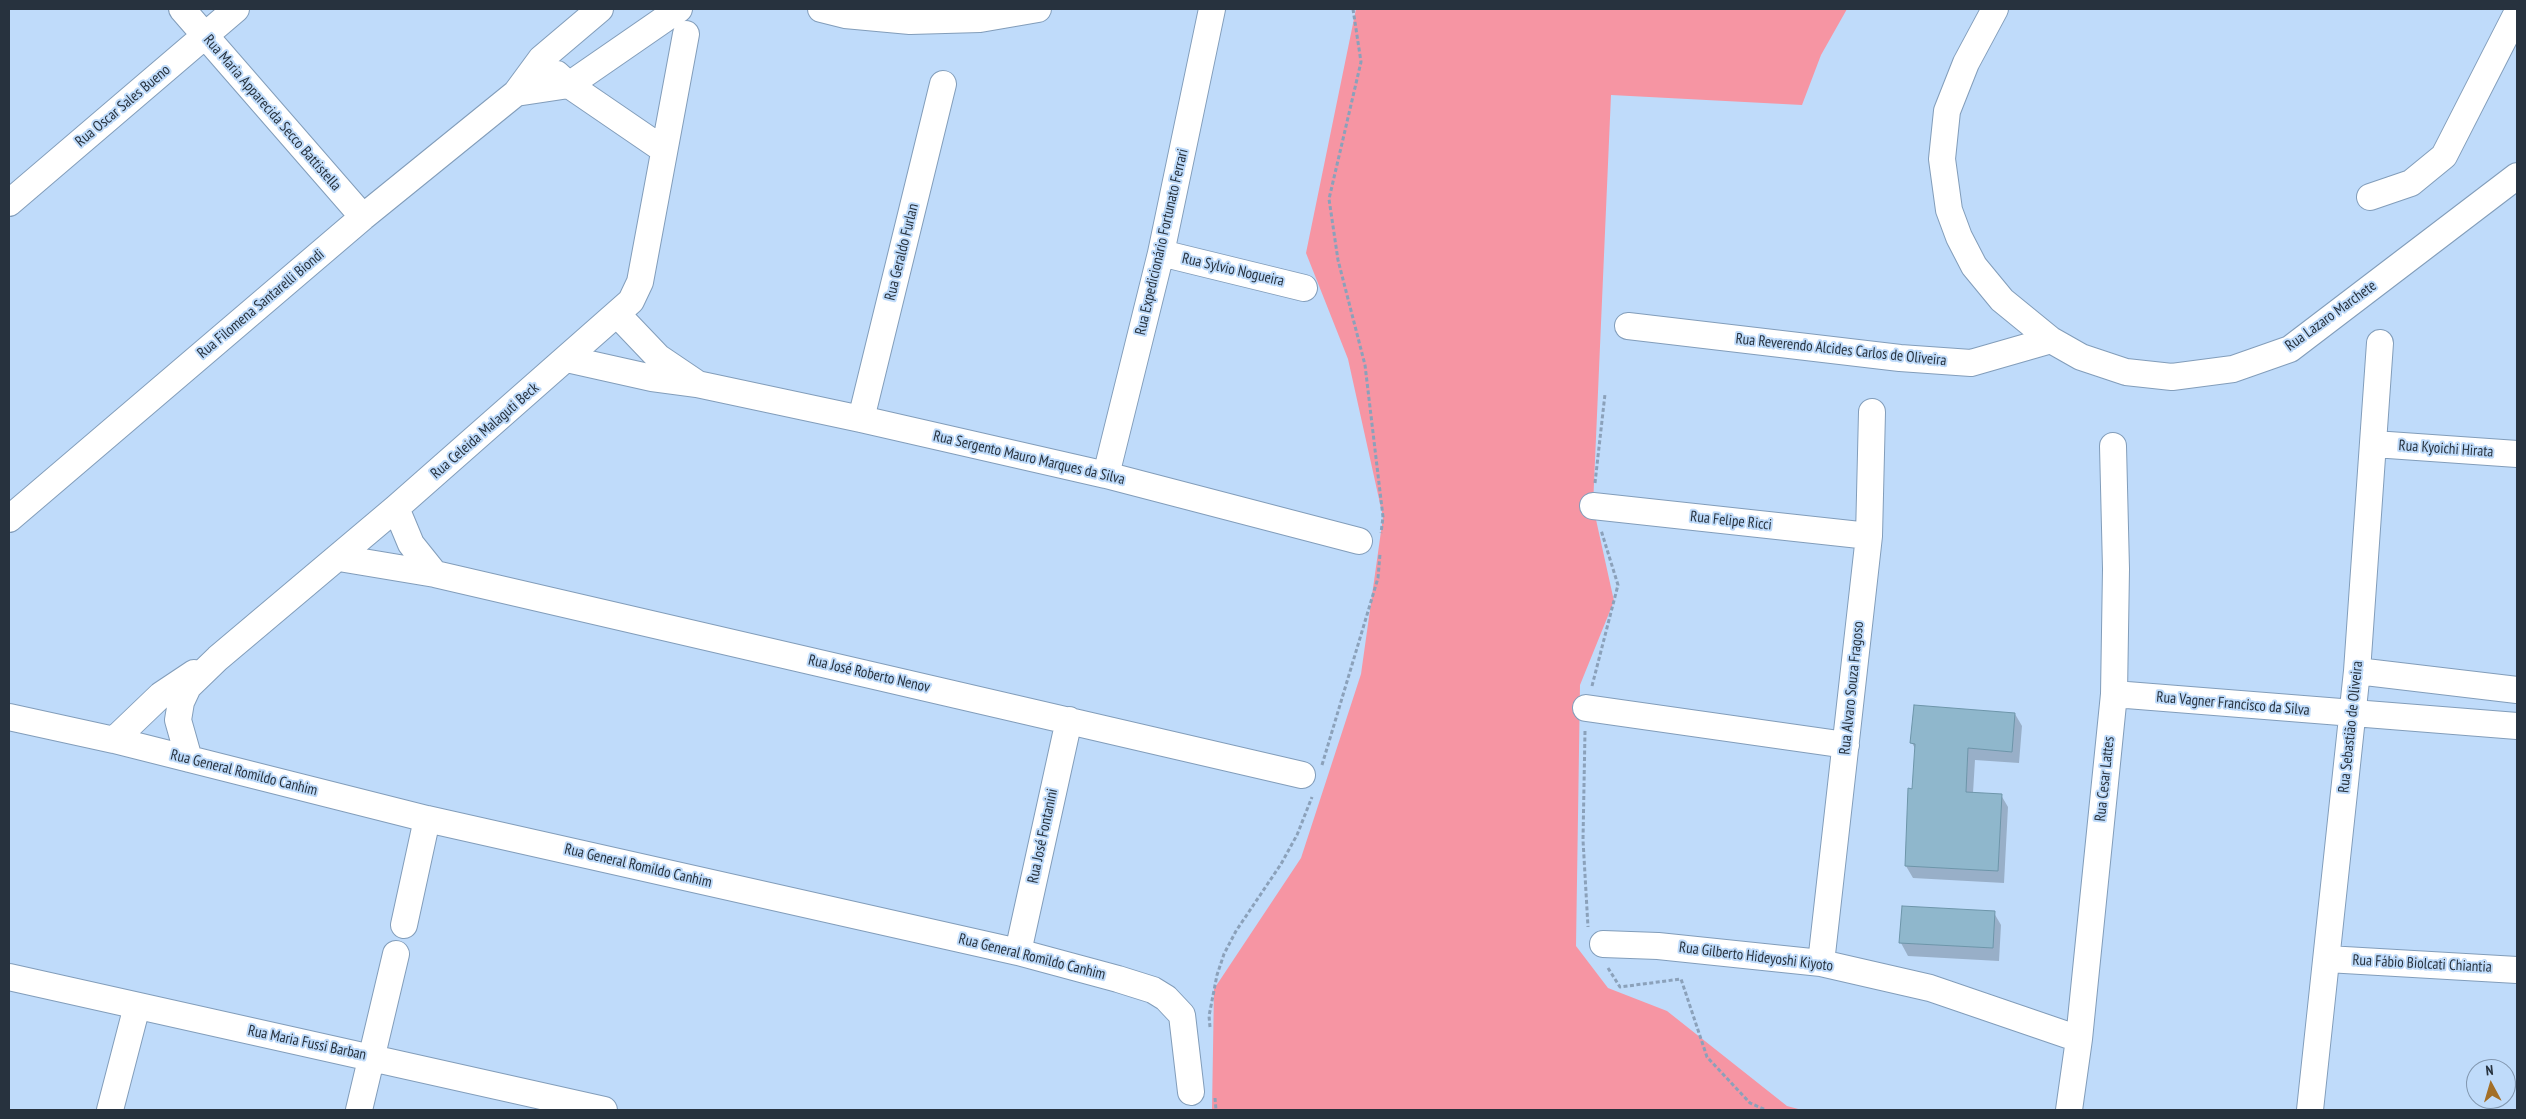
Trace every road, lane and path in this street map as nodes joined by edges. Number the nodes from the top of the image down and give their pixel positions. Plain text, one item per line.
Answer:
1 (182, 9) edge
2 (236, 9) edge
3 (600, 9) edge
4 (679, 9) edge
5 (821, 9) edge
6 (1038, 9) edge
7 (1212, 9) edge
8 (1353, 9) edge
9 (1995, 9) edge
10 (2517, 13) edge
11 (686, 34) dead end
12 (205, 36) junction
13 (541, 59) junction
14 (943, 84) dead end
15 (570, 85) junction
16 (516, 93) junction
17 (664, 150) junction
18 (2517, 176) edge
19 (2370, 197) dead end
20 (9, 203) edge
21 (363, 217) junction
22 (1161, 253) junction
23 (1304, 288) dead end
24 (617, 314) junction
25 (1628, 326) dead end
26 (2051, 340) junction
27 (2380, 343) dead end
28 (567, 359) junction
29 (697, 384) junction
30 (1605, 394) dead end
31 (1872, 412) dead end
32 (862, 419) junction
33 (2374, 444) junction
34 (2113, 446) dead end
35 (2517, 454) edge
36 (1106, 475) junction
37 (1593, 506) junction
38 (396, 508) junction
39 (9, 519) edge
40 (1869, 536) junction
41 (1374, 543) junction
42 (339, 558) junction
43 (435, 574) junction
44 (218, 658) junction
45 (2357, 671) junction
46 (2517, 690) edge
47 (2114, 694) junction
48 (1586, 708) junction
49 (2353, 714) junction
50 (9, 717) edge
51 (1069, 720) junction
52 (2517, 726) edge
53 (114, 740) junction
54 (1846, 745) junction
55 (188, 759) junction
56 (1313, 777) junction
57 (427, 818) junction
58 (404, 925) dead end
59 (1598, 947) junction
60 (1018, 952) junction
61 (396, 954) dead end
62 (2327, 959) junction
63 (1820, 963) junction
64 (2517, 970) edge
65 (9, 977) edge
66 (137, 1006) junction
67 (1210, 1035) dead end
68 (2079, 1039) junction
69 (372, 1057) junction
70 (1203, 1092) joint
71 (593, 1109) edge
72 (110, 1110) edge
73 (359, 1110) edge
74 (1216, 1110) edge
75 (1766, 1110) edge
76 (2069, 1110) edge
77 (2310, 1110) edge

1 - 12 street, Rua Maria Apparecida Secco Battistella
2 - 12 street, Rua Oscar Sales Bueno
3 - 13 street, Rua Filomena Santarelli Biondi
4 - 15 street
5 - 6 street
7 - 22 street, Rua Expedicionário Fortunato Ferrari
8 - 41 path
9 - 26 street, Rua Lazaro Marchete
10 - 19 street
11 - 17 street, Rua Celeida Malaguti Beck
12 - 20 street, Rua Oscar Sales Bueno
12 - 21 street, Rua Maria Apparecida Secco Battistella
13 - 15 street
13 - 16 street, Rua Filomena Santarelli Biondi
14 - 32 street, Rua Geraldo Furlan
15 - 16 street
15 - 17 street
16 - 21 street, Rua Filomena Santarelli Biondi
17 - 24 street, Rua Celeida Malaguti Beck
18 - 26 street, Rua Lazaro Marchete
21 - 39 street, Rua Filomena Santarelli Biondi
22 - 23 street, Rua Sylvio Nogueira
22 - 36 street, Rua Expedicionário Fortunato Ferrari
24 - 28 street, Rua Celeida Malaguti Beck
24 - 29 street, Rua Sergento Mauro Marques da Silva
25 - 26 street, Rua Reverendo Alcides Carlos de Oliveira
27 - 33 street, Rua Sebastião de Oliveira
28 - 29 street, Rua Sergento Mauro Marques da Silva
28 - 38 street, Rua Celeida Malaguti Beck
29 - 32 street, Rua Sergento Mauro Marques da Silva
30 - 37 path
31 - 40 street, Rua Alvaro Souza Fragoso
32 - 36 street, Rua Sergento Mauro Marques da Silva
33 - 35 street, Rua Kyoichi Hirata
33 - 45 street, Rua Sebastião de Oliveira
34 - 47 street, Rua Cesar Lattes
36 - 41 street, Rua Sergento Mauro Marques da Silva
37 - 40 street, Rua Felipe Ricci
37 - 48 path
38 - 42 street, Rua Celeida Malaguti Beck
38 - 43 street
40 - 54 street, Rua Alvaro Souza Fragoso
41 - 56 path
42 - 43 street, Rua José Roberto Nenov
42 - 44 street, Rua Celeida Malaguti Beck
43 - 51 street, Rua José Roberto Nenov
44 - 53 street, Rua Celeida Malaguti Beck
44 - 55 street, Rua Celeida Malaguti Beck
45 - 46 street
45 - 49 street, Rua Sebastião de Oliveira
47 - 49 street, Rua Vagner Francisco da Silva
47 - 68 street, Rua Cesar Lattes
48 - 54 street
48 - 59 path
49 - 52 street, Rua Vagner Francisco da Silva
49 - 62 street, Rua Sebastião de Oliveira
50 - 53 street, Rua General Romildo Canhim
51 - 56 street, Rua José Roberto Nenov
51 - 60 street, Rua José Fontanini
53 - 55 street, Rua General Romildo Canhim
54 - 63 street, Rua Alvaro Souza Fragoso
55 - 57 street, Rua General Romildo Canhim
56 - 67 path
57 - 58 street
57 - 60 street, Rua General Romildo Canhim
59 - 63 street, Rua Gilberto Hideyoshi Kiyoto
59 - 75 path
60 - 70 street, Rua General Romildo Canhim
61 - 69 street
62 - 64 street, Rua Fábio Biolcati Chiantia
62 - 77 street, Rua Sebastião de Oliveira
63 - 68 street, Rua Gilberto Hideyoshi Kiyoto
65 - 66 street, Rua Maria Fussi Barban
66 - 69 street, Rua Maria Fussi Barban
66 - 72 street
68 - 76 street, Rua Cesar Lattes
69 - 71 street, Rua Maria Fussi Barban
69 - 73 street
70 - 74 path

